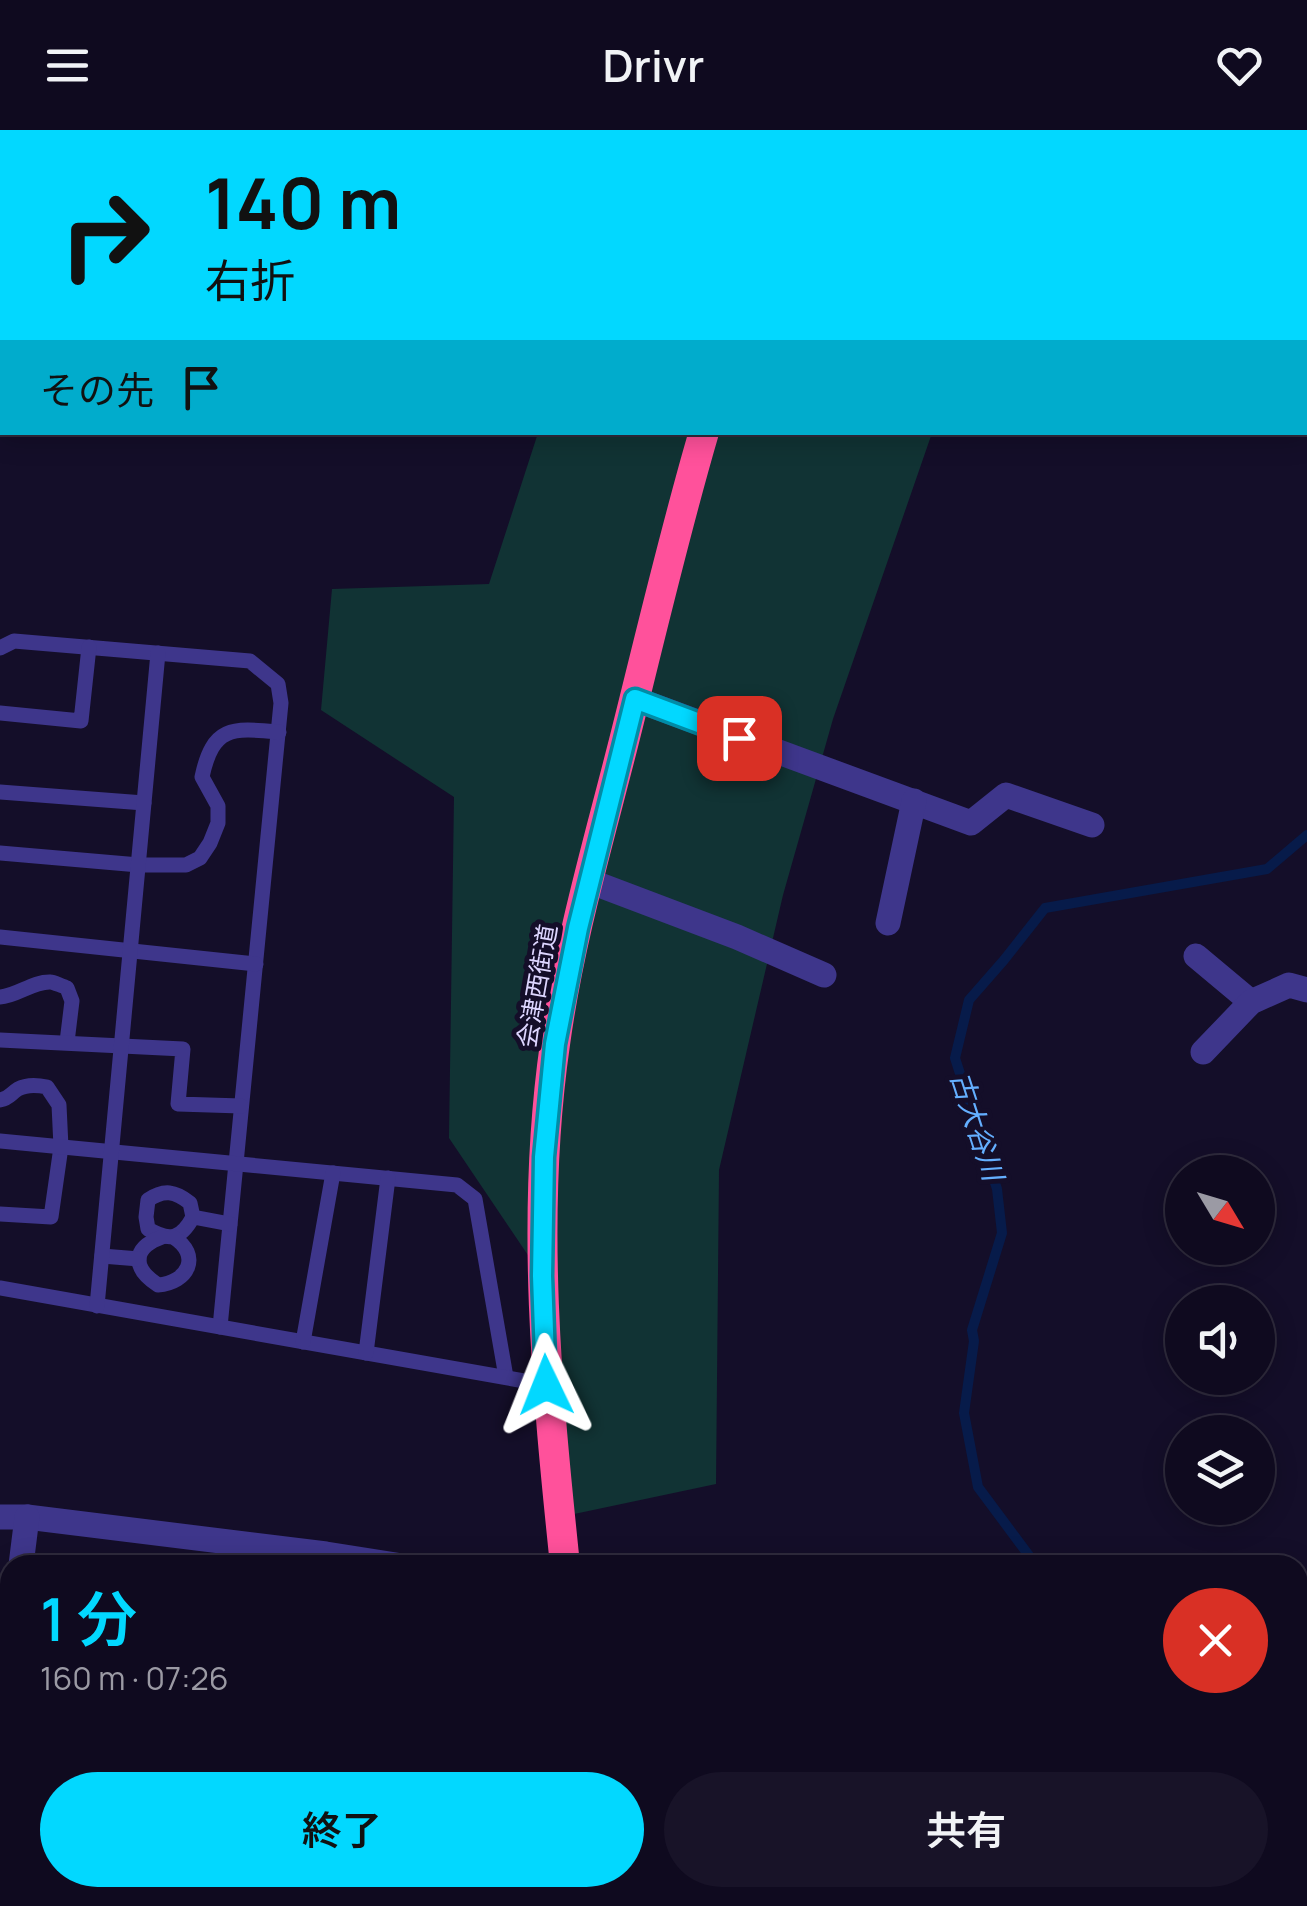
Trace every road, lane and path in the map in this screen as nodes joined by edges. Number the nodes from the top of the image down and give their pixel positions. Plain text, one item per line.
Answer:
1 (703, 435) edge
2 (89, 647) junction
3 (0, 648) edge
4 (158, 653) junction
5 (635, 699) junction
6 (0, 713) edge
7 (278, 732) junction
8 (0, 792) edge
9 (914, 801) junction
10 (144, 803) junction
11 (1092, 825) dead end
12 (0, 854) edge
13 (139, 865) junction
14 (589, 882) junction
15 (888, 923) dead end
16 (0, 938) edge
17 (131, 951) junction
18 (1196, 956) dead end
19 (256, 964) junction
20 (824, 974) dead end
21 (1307, 990) edge
22 (0, 997) edge
23 (1251, 1002) junction
24 (0, 1040) edge
25 (67, 1042) junction
26 (122, 1045) junction
27 (1202, 1052) dead end
28 (0, 1100) edge
29 (242, 1106) junction
30 (0, 1141) edge
31 (61, 1147) junction
32 (111, 1152) junction
33 (236, 1164) junction
34 (333, 1173) junction
35 (388, 1178) junction
36 (0, 1214) edge
37 (193, 1217) junction
38 (230, 1224) junction
39 (167, 1237) junction
40 (102, 1256) junction
41 (139, 1259) junction
42 (0, 1288) edge
43 (97, 1306) junction
44 (220, 1327) junction
45 (302, 1342) junction
46 (366, 1352) junction
47 (506, 1377) junction
48 (546, 1385) junction
49 (0, 1516) edge
50 (27, 1518) junction
51 (22, 1555) edge
52 (332, 1555) edge
53 (565, 1555) edge

1 - 5 highway, 会津西街道
2 - 3 lane
2 - 4 lane
2 - 6 lane
4 - 7 lane
4 - 10 lane
5 - 9 street
5 - 14 highway, 会津西街道
7 - 13 lane
7 - 19 lane
8 - 10 lane
9 - 11 street
9 - 15 street
10 - 13 lane
12 - 13 lane
13 - 17 lane
14 - 20 street
14 - 48 highway, 会津西街道
16 - 17 lane
17 - 19 lane
17 - 26 lane
18 - 23 street
19 - 29 lane
21 - 23 street
22 - 25 lane
23 - 27 street
24 - 25 lane
25 - 26 lane
26 - 29 lane
26 - 32 lane
28 - 31 lane
29 - 33 lane
30 - 31 lane
31 - 32 lane
31 - 36 lane
32 - 33 lane
32 - 40 lane
33 - 34 lane
33 - 38 lane
34 - 35 lane
34 - 45 lane
35 - 46 lane
35 - 47 lane
37 - 38 lane
37 - 39 lane
37 - 39 lane
38 - 44 lane
39 - 41 lane
39 - 41 lane
40 - 41 lane
40 - 43 lane
42 - 43 lane
43 - 44 lane
44 - 45 lane
45 - 46 lane
46 - 47 lane
47 - 48 lane
48 - 53 highway, 会津西街道
49 - 50 street
50 - 51 street
50 - 52 street

